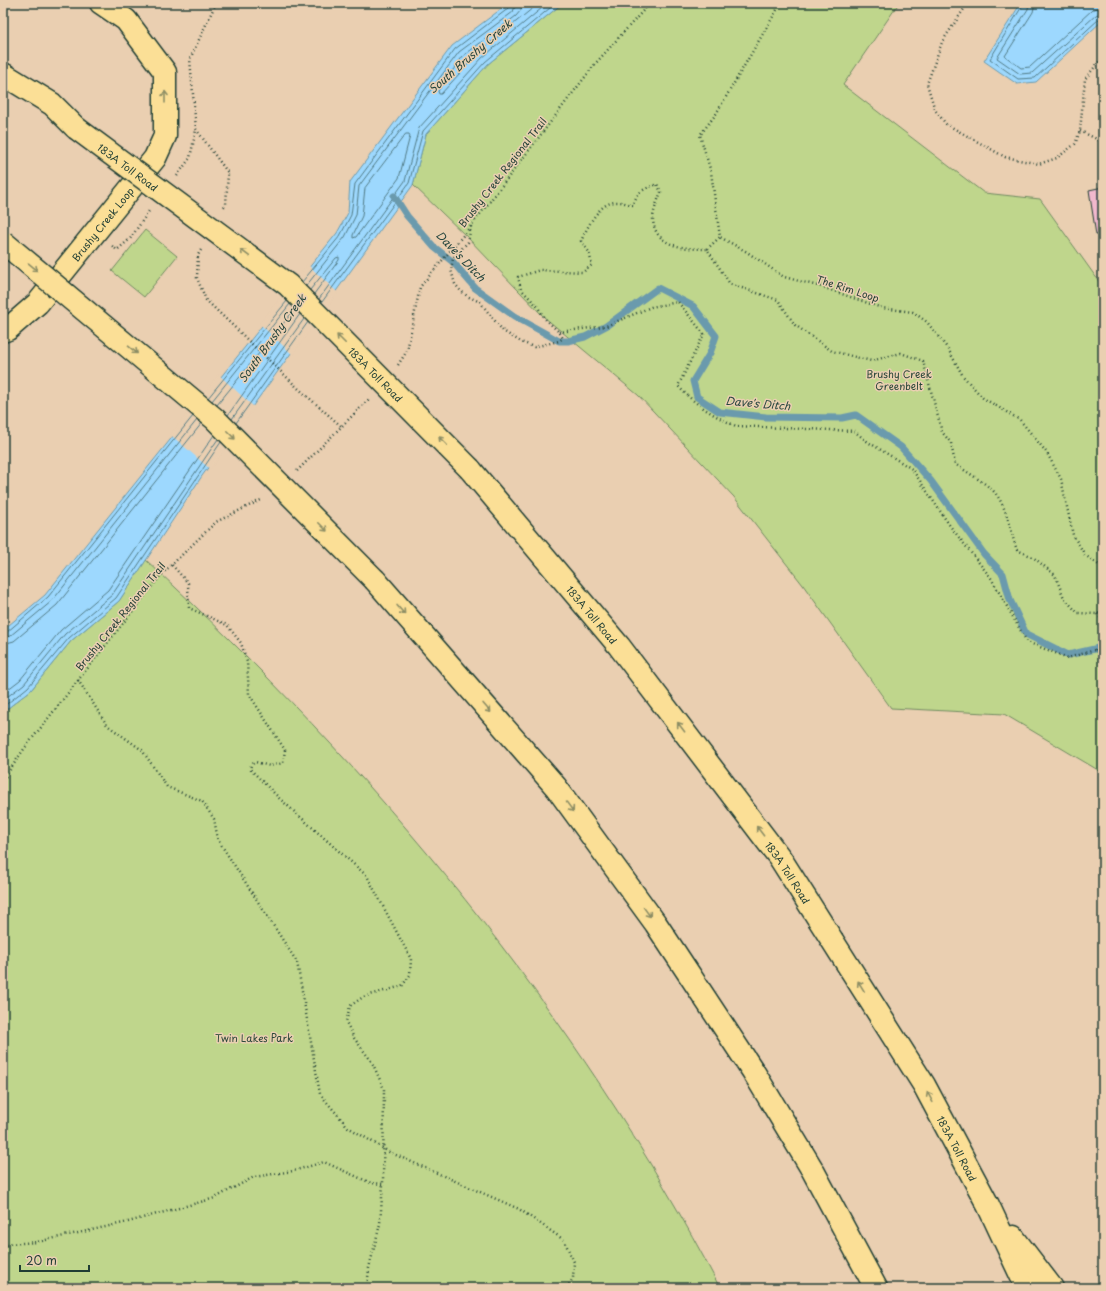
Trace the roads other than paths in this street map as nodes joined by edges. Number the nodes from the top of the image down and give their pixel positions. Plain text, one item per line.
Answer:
1 (101, 3) edge
2 (3, 60) edge
3 (3, 74) edge
4 (52, 104) junction
5 (3, 242) edge
6 (3, 331) edge
7 (988, 1205) junction
8 (876, 1288) edge
9 (1027, 1288) edge
10 (1052, 1288) edge

6 -> 1 main road, Brushy Creek Loop
2 - 4 main road
3 - 4 main road, 183A Toll Road
7 -> 4 main road, 183A Toll Road, bridge
5 -> 8 main road, bridge
7 - 9 main road, 183A Toll Road
7 - 10 main road

